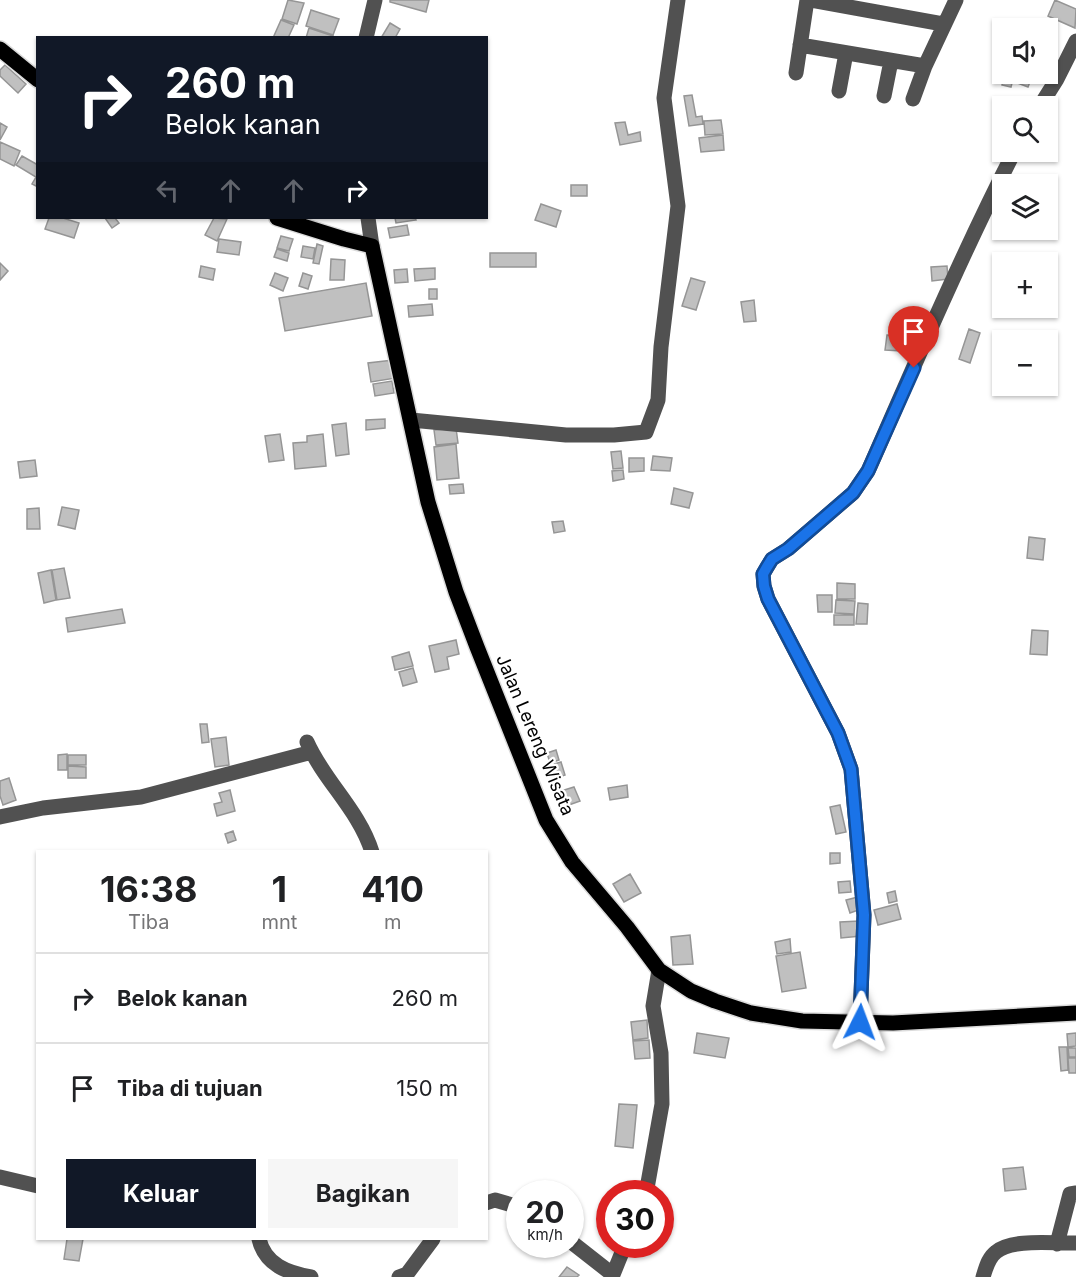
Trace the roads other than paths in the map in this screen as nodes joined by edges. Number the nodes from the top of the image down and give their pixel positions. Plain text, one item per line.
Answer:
1 (375, 0) edge
2 (678, 0) edge
3 (809, 0) edge
4 (956, 0) edge
5 (943, 24) junction
6 (366, 36) edge
7 (1076, 41) edge
8 (800, 45) junction
9 (0, 50) edge
10 (846, 53) junction
11 (891, 61) junction
12 (925, 66) junction
13 (796, 73) dead end
14 (36, 78) edge
15 (839, 91) dead end
16 (884, 96) dead end
17 (1047, 96) edge
18 (913, 99) dead end
19 (1009, 162) edge
20 (280, 219) edge
21 (368, 219) edge
22 (372, 246) junction
23 (411, 420) junction
24 (0, 817) edge
25 (371, 850) edge
26 (658, 970) junction
27 (1076, 1013) edge
28 (860, 1022) junction
29 (0, 1177) edge
30 (648, 1180) edge
31 (36, 1186) edge
32 (1076, 1193) edge
33 (488, 1202) edge
34 (506, 1203) edge
35 (259, 1240) edge
36 (432, 1240) edge
37 (1076, 1243) edge
38 (1057, 1244) junction
39 (584, 1253) edge
40 (620, 1258) edge
41 (612, 1276) edge
42 (311, 1277) edge
43 (399, 1277) edge
44 (983, 1277) edge

1 - 6 street
2 - 23 street
3 - 5 street
3 - 8 street
4 - 5 street
5 - 12 street
7 - 17 street
8 - 10 street
8 - 13 street
9 - 14 main road
10 - 11 street
10 - 15 street
11 - 12 street
11 - 16 street
12 - 18 street
19 - 28 street
20 - 22 main road
21 - 22 street
22 - 23 main road, Jalan Lereng Wisata
23 - 26 main road, Jalan Lereng Wisata
24 - 25 street
26 - 28 main road, Jalan Lereng Wisata
26 - 30 street
27 - 28 main road, Jalan Lereng Wisata
29 - 31 street
32 - 38 street
33 - 34 street
35 - 42 street
36 - 43 street
37 - 38 street
38 - 44 street
39 - 41 street
40 - 41 street

